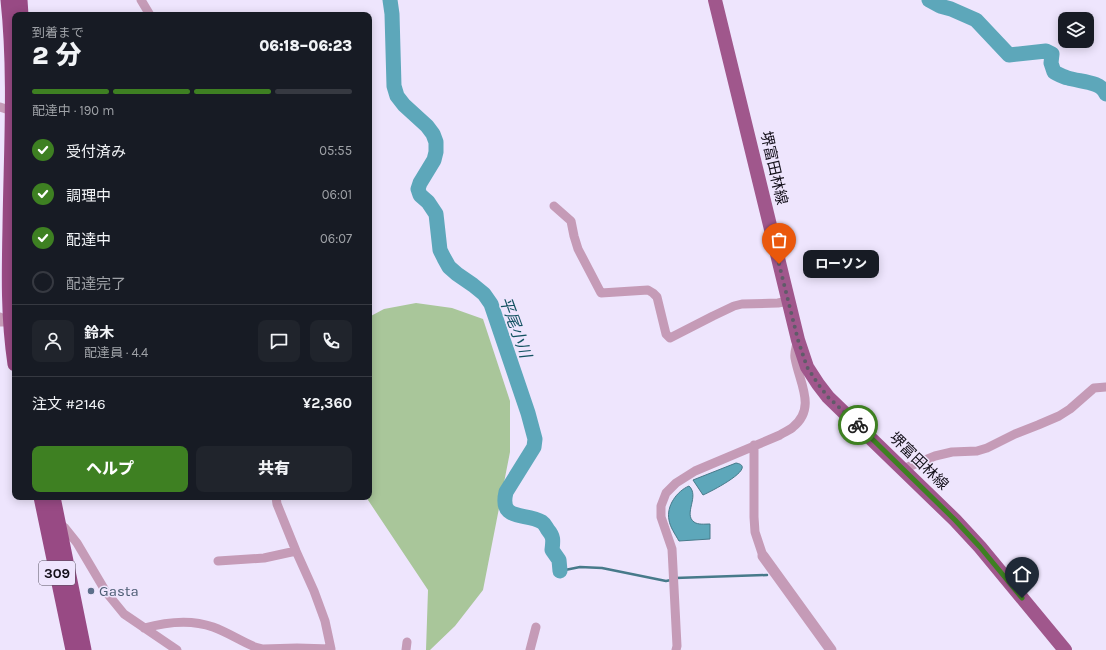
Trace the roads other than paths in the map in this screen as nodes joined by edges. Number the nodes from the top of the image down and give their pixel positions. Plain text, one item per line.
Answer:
1 (8, 0) edge
2 (20, 0) edge
3 (141, 0) edge
4 (715, 0) edge
5 (21, 12) edge
6 (148, 12) edge
7 (6, 109) edge
8 (554, 206) dead end
9 (788, 301) junction
10 (9, 321) edge
11 (798, 340) junction
12 (12, 342) edge
13 (1106, 387) edge
14 (754, 445) junction
15 (903, 469) junction
16 (42, 500) edge
17 (54, 500) edge
18 (276, 500) edge
19 (58, 523) junction
20 (296, 551) junction
21 (764, 556) joint
22 (218, 561) dead end
23 (536, 627) dead end
24 (144, 628) junction
25 (72, 650) edge
26 (84, 650) edge
27 (177, 650) edge
28 (530, 650) edge
29 (676, 650) edge
30 (831, 650) edge
31 (1065, 650) edge

1 - 7 highway
2 - 5 highway
3 - 6 street
4 - 9 main road, 堺富田林線
7 - 10 highway
8 - 9 street
9 - 11 main road, 堺富田林線
10 - 12 highway
11 - 14 street
11 - 15 main road, 堺富田林線
13 - 15 street
14 - 21 street
14 - 29 street
15 - 31 main road, 堺富田林線
16 - 25 highway, 309
17 - 19 highway, 309
18 - 20 street
19 - 24 street
19 - 26 highway, 309
20 - 22 street
20 - 24 street
21 - 30 street
23 - 28 street
24 - 27 street

